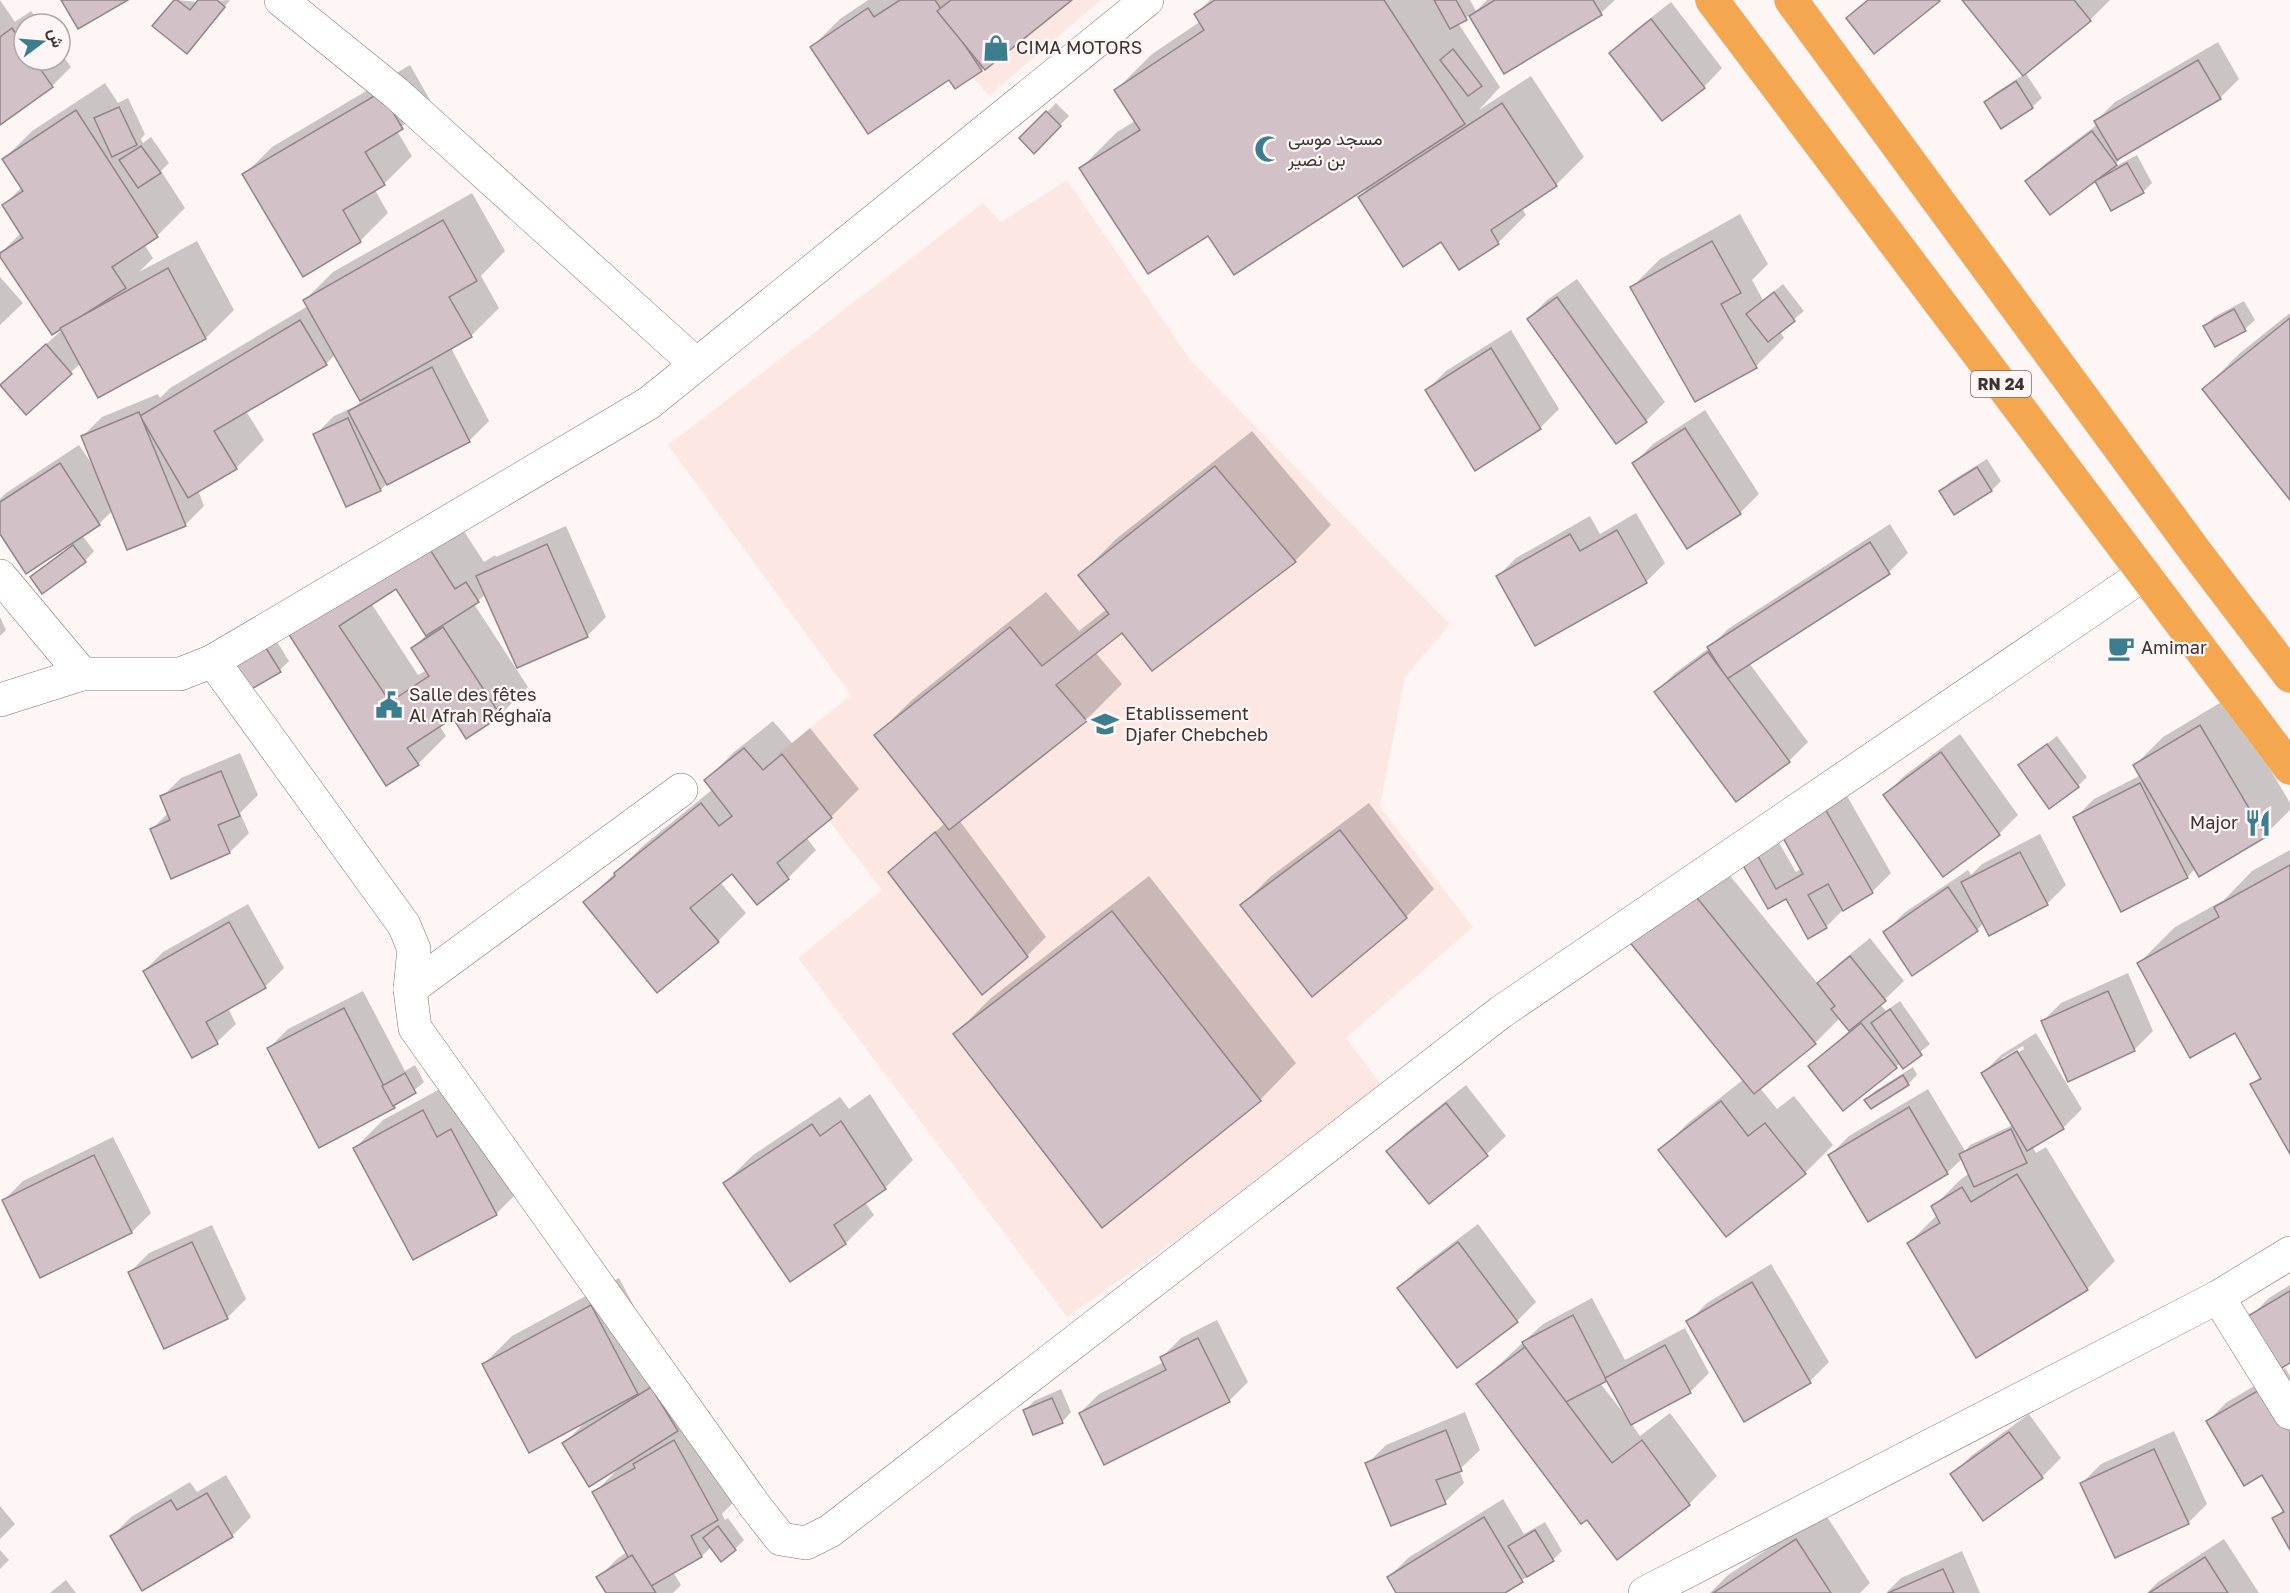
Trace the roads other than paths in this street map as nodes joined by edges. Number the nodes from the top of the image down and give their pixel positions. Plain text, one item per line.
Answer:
1 (280, 0) edge
2 (1147, 0) edge
3 (1712, 0) edge
4 (1791, 0) edge
5 (696, 364) junction
6 (2144, 574) junction
7 (0, 576) edge
8 (213, 661) junction
9 (82, 674) junction
10 (2290, 676) edge
11 (0, 700) edge
12 (2290, 768) edge
13 (681, 790) dead end
14 (411, 989) junction
15 (2290, 1252) edge
16 (2218, 1297) junction
17 (2290, 1413) edge
18 (1645, 1593) edge

1 - 5 street
2 - 5 street
3 - 6 highway, RN 24
4 - 10 highway, RN 24
5 - 8 street
6 - 12 highway, RN 24
6 - 14 street
7 - 9 street
8 - 9 street
8 - 14 street
9 - 11 street
13 - 14 street
15 - 16 street
16 - 17 street
16 - 18 street

